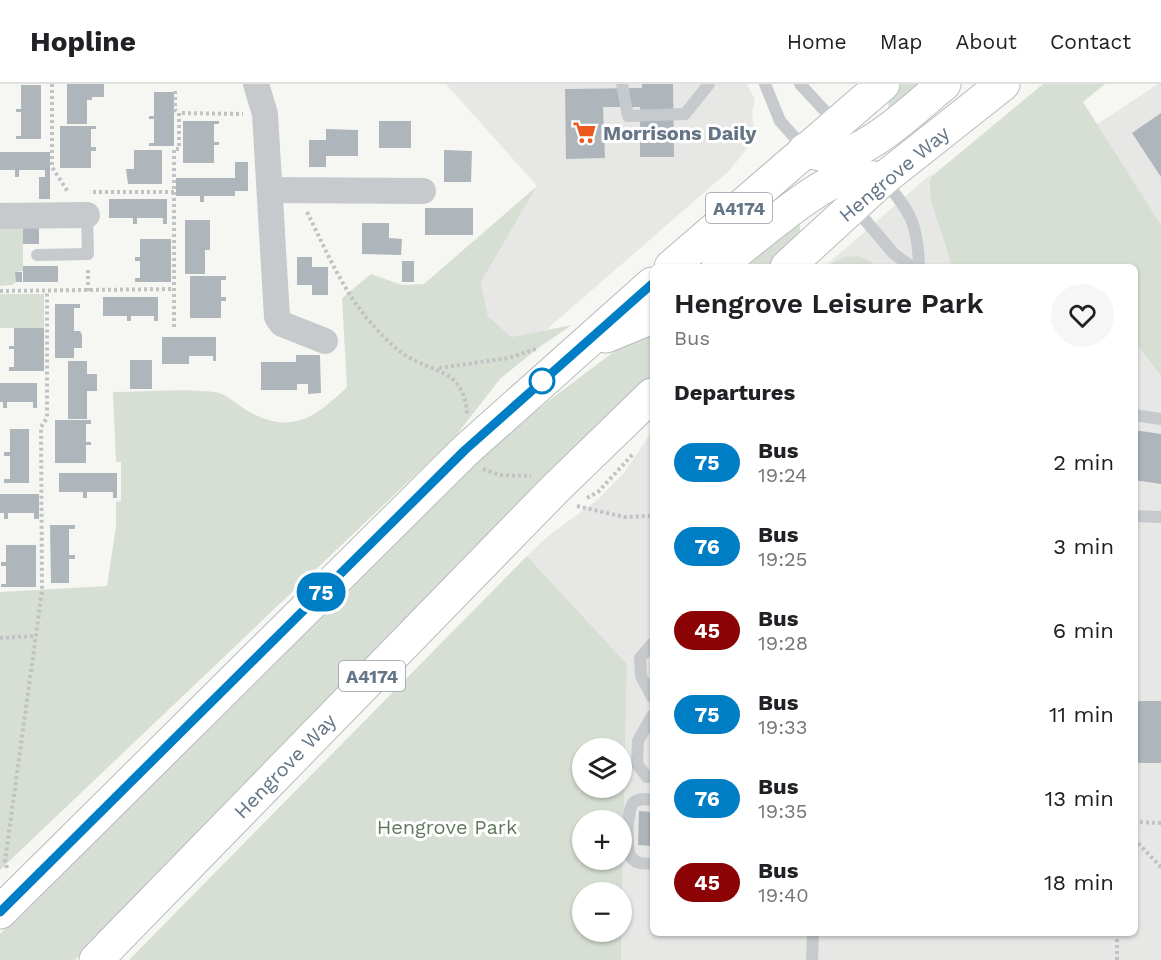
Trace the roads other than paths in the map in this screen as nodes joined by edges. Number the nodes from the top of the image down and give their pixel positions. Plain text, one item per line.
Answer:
1 (256, 84) edge
2 (622, 84) edge
3 (709, 84) edge
4 (765, 84) edge
5 (800, 84) edge
6 (883, 84) edge
7 (944, 84) edge
8 (1003, 84) edge
9 (857, 149) junction
10 (832, 181) junction
11 (271, 190) junction
12 (423, 191) dead end
13 (86, 200) joint
14 (0, 216) edge
15 (37, 255) dead end
16 (678, 264) edge
17 (722, 264) edge
18 (789, 264) edge
19 (908, 264) edge
20 (919, 264) edge
21 (650, 286) edge
22 (650, 318) edge
23 (325, 341) dead end
24 (582, 345) junction
25 (650, 397) edge
26 (1138, 416) edge
27 (1161, 419) edge
28 (1138, 516) edge
29 (1161, 516) edge
30 (650, 646) edge
31 (650, 693) edge
32 (650, 721) edge
33 (650, 777) edge
34 (650, 800) edge
35 (650, 864) edge
36 (0, 912) edge
37 (813, 936) edge
38 (96, 960) edge
39 (812, 960) edge

1 - 11 street
2 - 3 lane
4 - 10 lane
5 - 9 lane
6 - 9 highway, Hengrove Way / A4174
7 - 9 highway
8 - 9 highway, Hengrove Way / A4174
9 - 10 highway, Hengrove Way / A4174
9 - 10 highway
9 - 20 lane
10 - 16 highway, Hengrove Way / A4174
10 - 17 highway
10 - 18 highway, Hengrove Way / A4174
10 - 19 lane
11 - 12 street
11 - 23 street
13 - 14 street
13 - 15 lane
21 - 24 highway
22 - 24 highway
24 - 36 highway
25 - 38 highway, Hengrove Way / A4174
26 - 27 lane
28 - 29 lane
30 - 31 lane
32 - 33 lane
34 - 35 lane
37 - 39 lane

